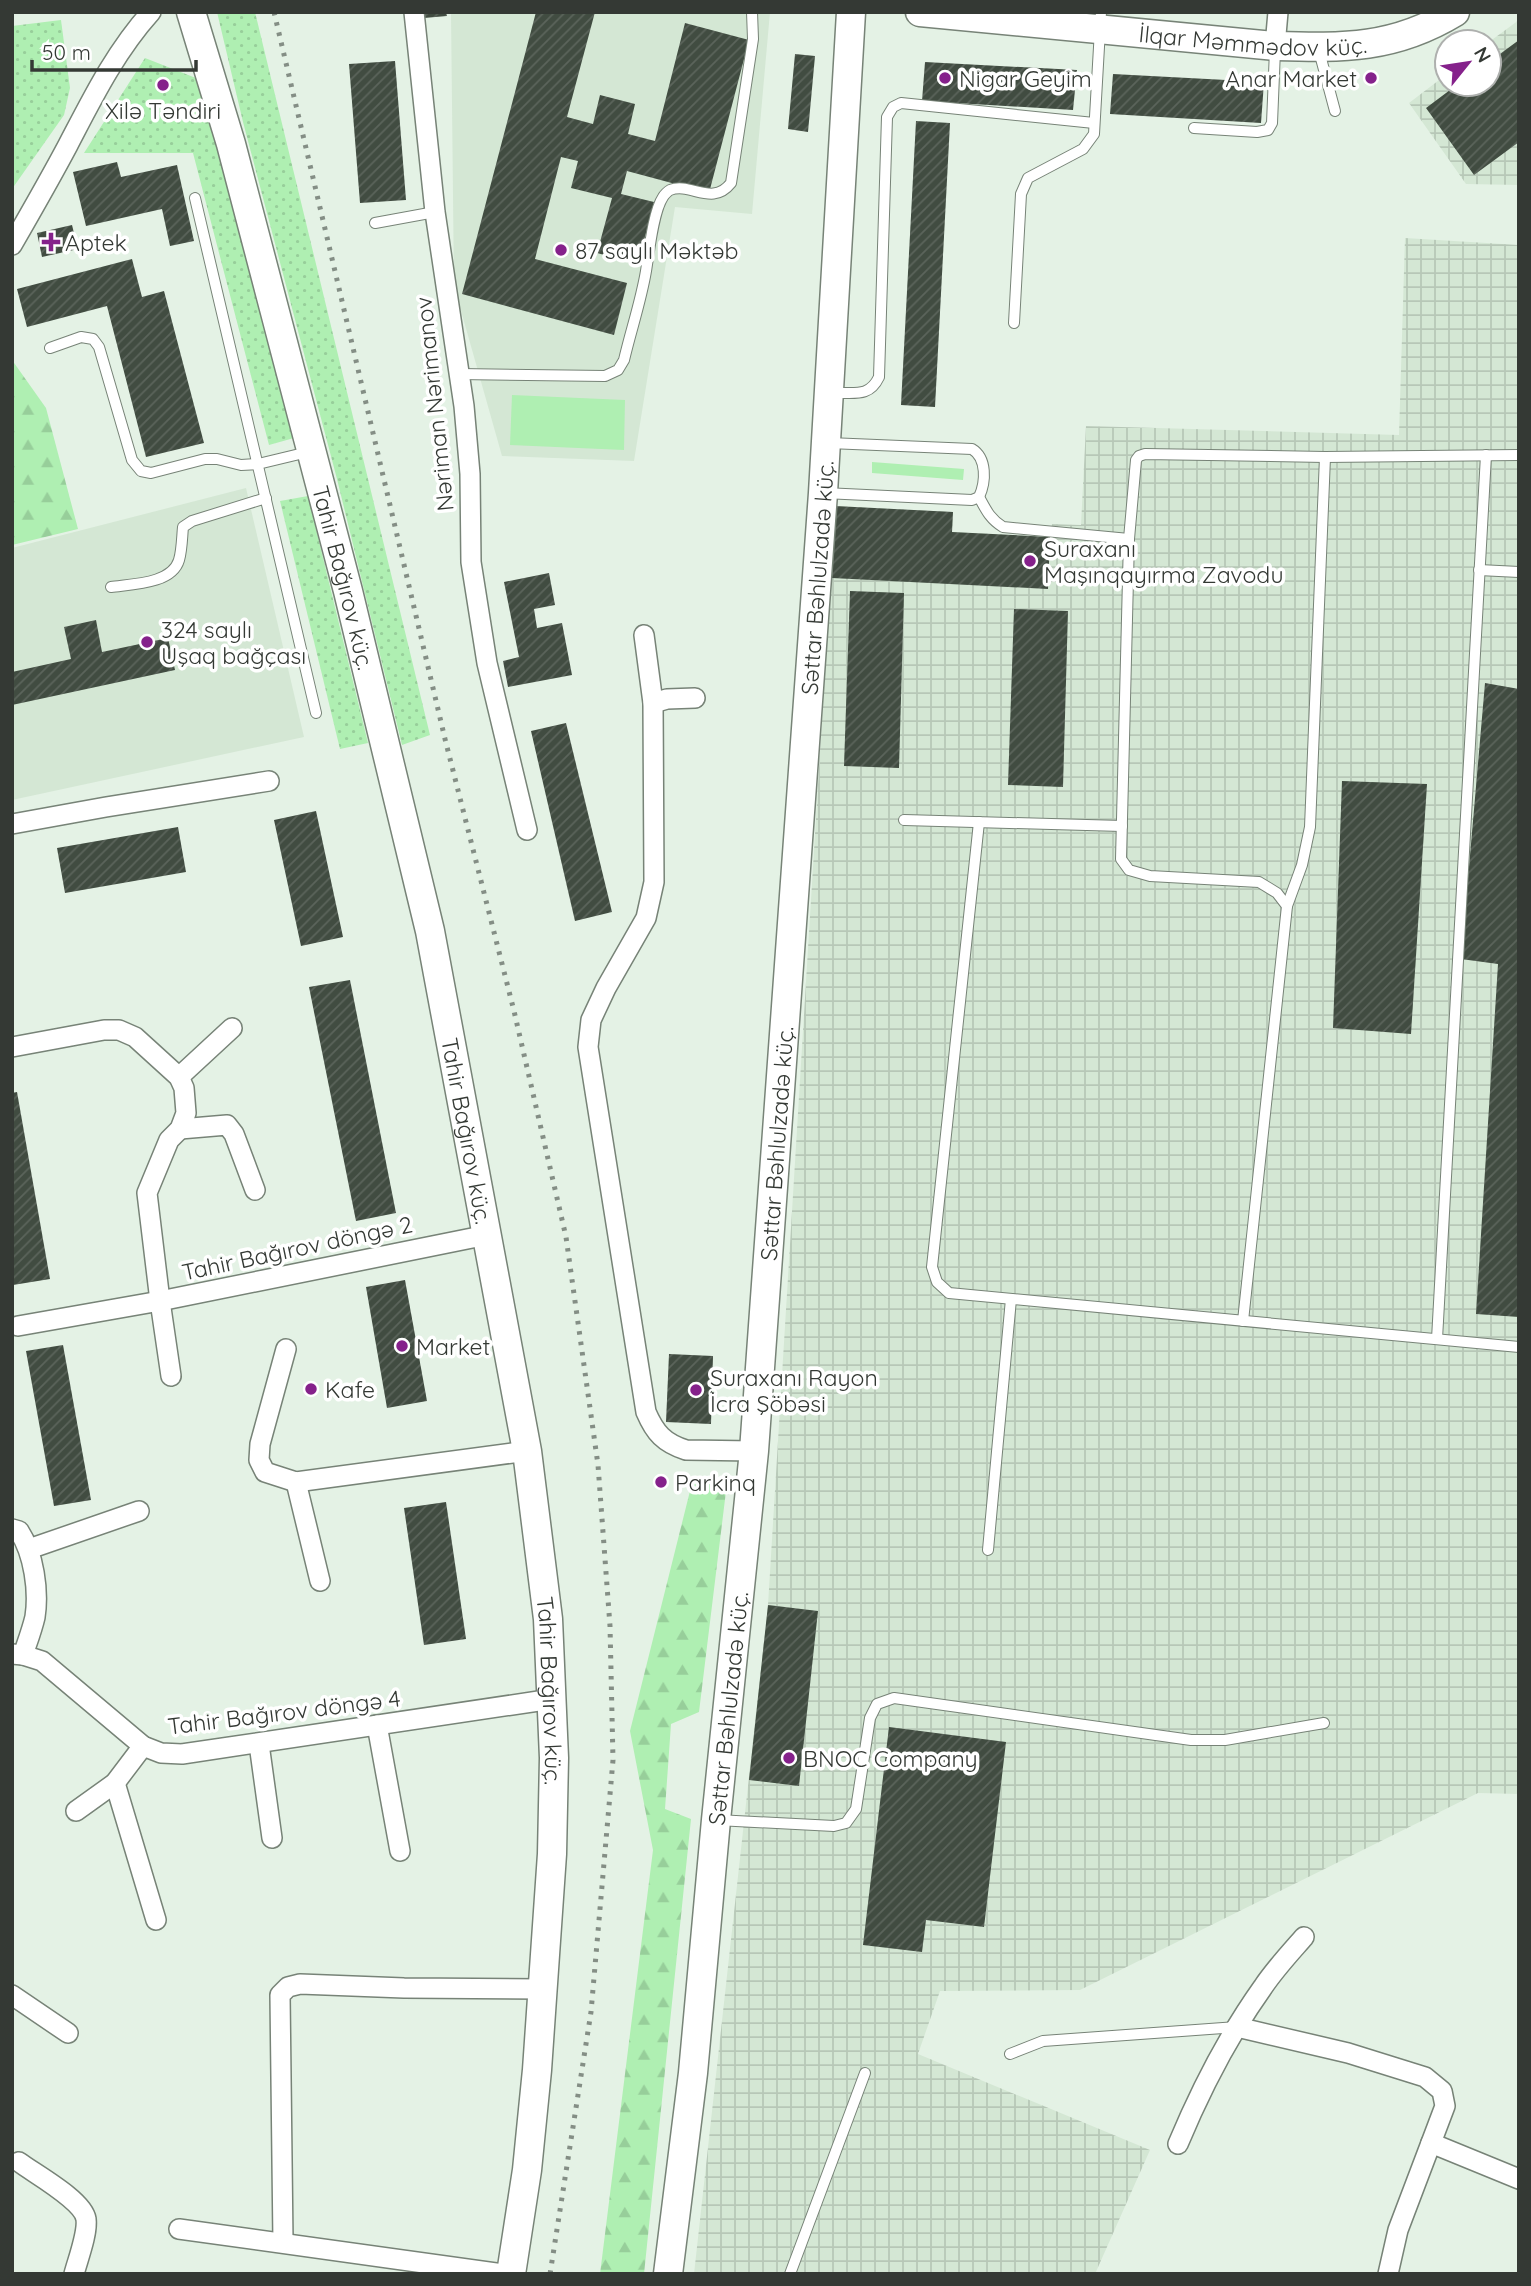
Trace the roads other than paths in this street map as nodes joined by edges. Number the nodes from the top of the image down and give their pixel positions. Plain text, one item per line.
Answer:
1 (151, 12) edge
2 (191, 12) edge
3 (414, 12) edge
4 (752, 12) edge
5 (851, 12) edge
6 (920, 12) edge
7 (1278, 12) edge
8 (1455, 12) edge
9 (1101, 21) edge
10 (1275, 46) junction
11 (1318, 47) junction
12 (1335, 111) dead end
13 (1094, 123) junction
14 (1194, 128) dead end
15 (195, 198) dead end
16 (435, 212) junction
17 (375, 223) dead end
18 (12, 245) edge
19 (1014, 323) dead end
20 (50, 348) dead end
21 (459, 373) junction
22 (829, 393) junction
23 (826, 443) junction
24 (312, 451) junction
25 (1519, 455) edge
26 (1486, 456) junction
27 (1325, 457) junction
28 (258, 464) junction
29 (823, 493) junction
30 (979, 497) junction
31 (266, 498) junction
32 (1129, 539) junction
33 (1479, 570) junction
34 (1519, 572) edge
35 (111, 587) dead end
36 (643, 635) dead end
37 (695, 698) dead end
38 (653, 703) junction
39 (316, 713) dead end
40 (269, 781) dead end
41 (904, 820) dead end
42 (979, 822) junction
43 (12, 824) edge
44 (1122, 826) junction
45 (527, 830) dead end
46 (1287, 906) junction
47 (232, 1028) dead end
48 (12, 1047) edge
49 (179, 1077) junction
50 (180, 1129) junction
51 (255, 1190) dead end
52 (487, 1235) junction
53 (1012, 1299) junction
54 (160, 1301) junction
55 (1243, 1321) junction
56 (18, 1326) dead end
57 (1437, 1339) junction
58 (1519, 1347) edge
59 (286, 1349) dead end
60 (171, 1376) dead end
61 (527, 1451) junction
62 (754, 1451) junction
63 (296, 1482) junction
64 (139, 1511) dead end
65 (12, 1529) edge
66 (29, 1549) junction
67 (988, 1550) dead end
68 (320, 1581) dead end
69 (18, 1655) edge
70 (552, 1699) junction
71 (1324, 1723) dead end
72 (377, 1725) junction
73 (258, 1744) junction
74 (144, 1746) junction
75 (115, 1783) junction
76 (76, 1811) dead end
77 (716, 1820) junction
78 (272, 1838) dead end
79 (400, 1851) dead end
80 (156, 1920) dead end
81 (1304, 1937) dead end
82 (542, 1989) junction
83 (12, 1995) edge
84 (1237, 2027) junction
85 (68, 2032) dead end
86 (1010, 2054) dead end
87 (865, 2073) dead end
88 (1431, 2143) junction
89 (1178, 2144) dead end
90 (19, 2162) dead end
91 (1519, 2179) edge
92 (179, 2229) dead end
93 (283, 2242) junction
94 (74, 2274) edge
95 (503, 2274) edge
96 (512, 2274) edge
97 (668, 2274) edge
98 (790, 2274) edge
99 (1388, 2274) edge

1 - 18 street
2 - 24 street, Tahir Bağırov küç.
3 - 16 street, Nəriman Nərimanov
4 - 21 lane
5 - 22 street, Səttar Bəhlulzadə küç.
6 - 9 street, İlqar Məmmədov küç.
7 - 10 street
8 - 11 street, İlqar Məmmədov küç.
9 - 10 street, İlqar Məmmədov küç.
9 - 13 lane
10 - 11 street, İlqar Məmmədov küç.
10 - 14 lane
11 - 12 lane
13 - 19 lane
13 - 22 lane
15 - 28 lane
16 - 17 lane
16 - 21 street, Nəriman Nərimanov
20 - 28 lane
21 - 45 street, Nəriman Nərimanov
22 - 23 street, Səttar Bəhlulzadə küç.
23 - 29 street, Səttar Bəhlulzadə küç.
23 - 30 lane
24 - 28 lane
24 - 52 street, Tahir Bağırov küç.
25 - 26 lane
26 - 27 lane
26 - 33 lane
27 - 32 lane
27 - 46 lane
28 - 31 lane
29 - 30 lane
29 - 62 street, Səttar Bəhlulzadə küç.
30 - 32 lane
31 - 35 lane
31 - 39 lane
32 - 44 lane
33 - 34 lane
33 - 57 lane
36 - 38 street
37 - 38 street
38 - 62 street
40 - 43 street
41 - 42 lane
42 - 44 lane
42 - 53 lane
44 - 46 lane
46 - 55 lane
47 - 49 street
48 - 49 street
49 - 50 street, Tahir Bağırov döngə 2
50 - 51 street
50 - 54 street, Tahir Bağırov döngə 2
52 - 54 street, Tahir Bağırov döngə 2
52 - 61 street, Tahir Bağırov küç.
53 - 55 lane
53 - 67 lane
54 - 56 street
54 - 60 street
55 - 57 lane
57 - 58 lane
59 - 63 street
61 - 63 street
61 - 70 street, Tahir Bağırov küç.
62 - 77 street, Səttar Bəhlulzadə küç.
63 - 68 street
64 - 66 street
65 - 66 street
66 - 69 street
69 - 74 street, Tahir Bağırov döngə 4
70 - 72 street, Tahir Bağırov döngə 4
70 - 82 street, Tahir Bağırov küç.
71 - 77 lane
72 - 73 street, Tahir Bağırov döngə 4
72 - 79 street
73 - 74 street, Tahir Bağırov döngə 4
73 - 78 street
74 - 75 street
75 - 76 street
75 - 80 street
77 - 97 street, Səttar Bəhlulzadə küç.
81 - 84 street
82 - 93 street
82 - 96 street, Tahir Bağırov küç.
83 - 85 street
84 - 86 lane
84 - 88 street
84 - 89 street
87 - 98 lane
88 - 91 street
88 - 99 street
90 - 94 street
92 - 93 street
93 - 95 street

